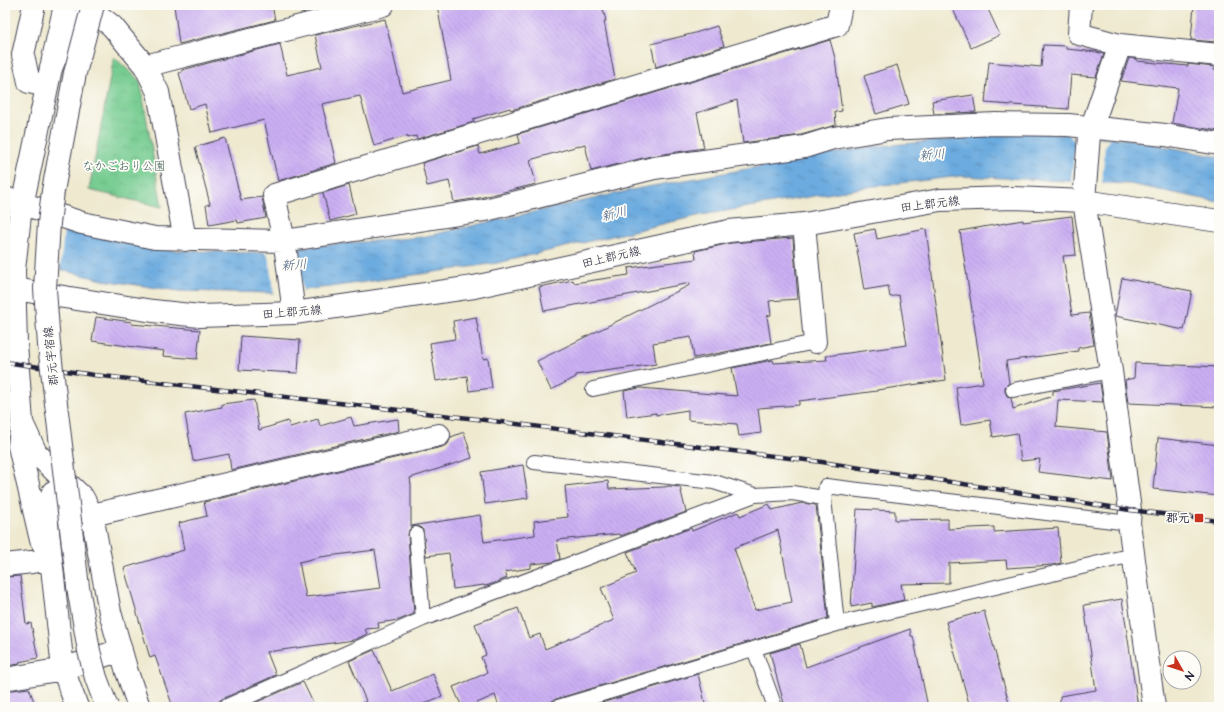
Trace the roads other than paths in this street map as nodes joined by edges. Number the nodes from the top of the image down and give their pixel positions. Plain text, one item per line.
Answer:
1 (34, 5) edge
2 (66, 5) edge
3 (383, 5) edge
4 (841, 5) edge
5 (1081, 5) edge
6 (92, 6) edge
7 (1120, 45) junction
8 (1219, 55) edge
9 (145, 66) junction
10 (49, 77) junction
11 (1090, 131) junction
12 (1219, 144) edge
13 (1084, 197) junction
14 (16, 206) edge
15 (1219, 221) edge
16 (804, 224) junction
17 (185, 240) junction
18 (284, 243) junction
19 (11, 281) edge
20 (294, 314) junction
21 (815, 342) joint
22 (1111, 372) junction
23 (593, 389) dead end
24 (1013, 390) dead end
25 (22, 422) junction
26 (439, 435) dead end
27 (534, 462) dead end
28 (72, 489) junction
29 (756, 495) junction
30 (824, 498) junction
31 (92, 515) junction
32 (1129, 523) junction
33 (416, 534) dead end
34 (1133, 555) junction
35 (51, 558) junction
36 (5, 565) edge
37 (423, 619) junction
38 (837, 624) junction
39 (754, 649) junction
40 (121, 650) junction
41 (63, 668) junction
42 (5, 679) edge
43 (77, 707) edge
44 (107, 707) edge
45 (139, 707) edge
46 (225, 707) edge
47 (558, 707) edge
48 (775, 707) edge
49 (1154, 707) edge

1 - 10 street
2 - 10 street
3 - 9 street
4 - 18 street
5 - 7 street
6 - 9 street
6 - 10 street
6 - 44 street, 郡元宇宿線, bridge
7 - 8 street
7 - 11 street
9 - 17 street
10 - 14 street
11 - 12 street
11 - 13 street
11 - 18 street
13 - 15 street, 田上郡元線
13 - 16 street, 田上郡元線
13 - 22 street
14 - 17 street
14 - 19 street
16 - 20 street, 田上郡元線
16 - 21 street
17 - 18 street
18 - 20 street
19 - 20 street, 田上郡元線
19 - 25 street
21 - 23 lane
22 - 24 lane
22 - 32 street
25 - 28 street
25 - 35 street
26 - 31 street
27 - 29 lane
28 - 31 street
28 - 35 street
29 - 30 lane
29 - 37 lane
30 - 32 lane
30 - 38 lane
31 - 40 street
32 - 34 street
33 - 37 lane
34 - 38 lane
34 - 49 street
35 - 36 street
35 - 41 street
37 - 46 lane
38 - 39 lane
39 - 47 lane
39 - 48 lane
40 - 41 street
40 - 45 street
41 - 42 street
41 - 43 street

